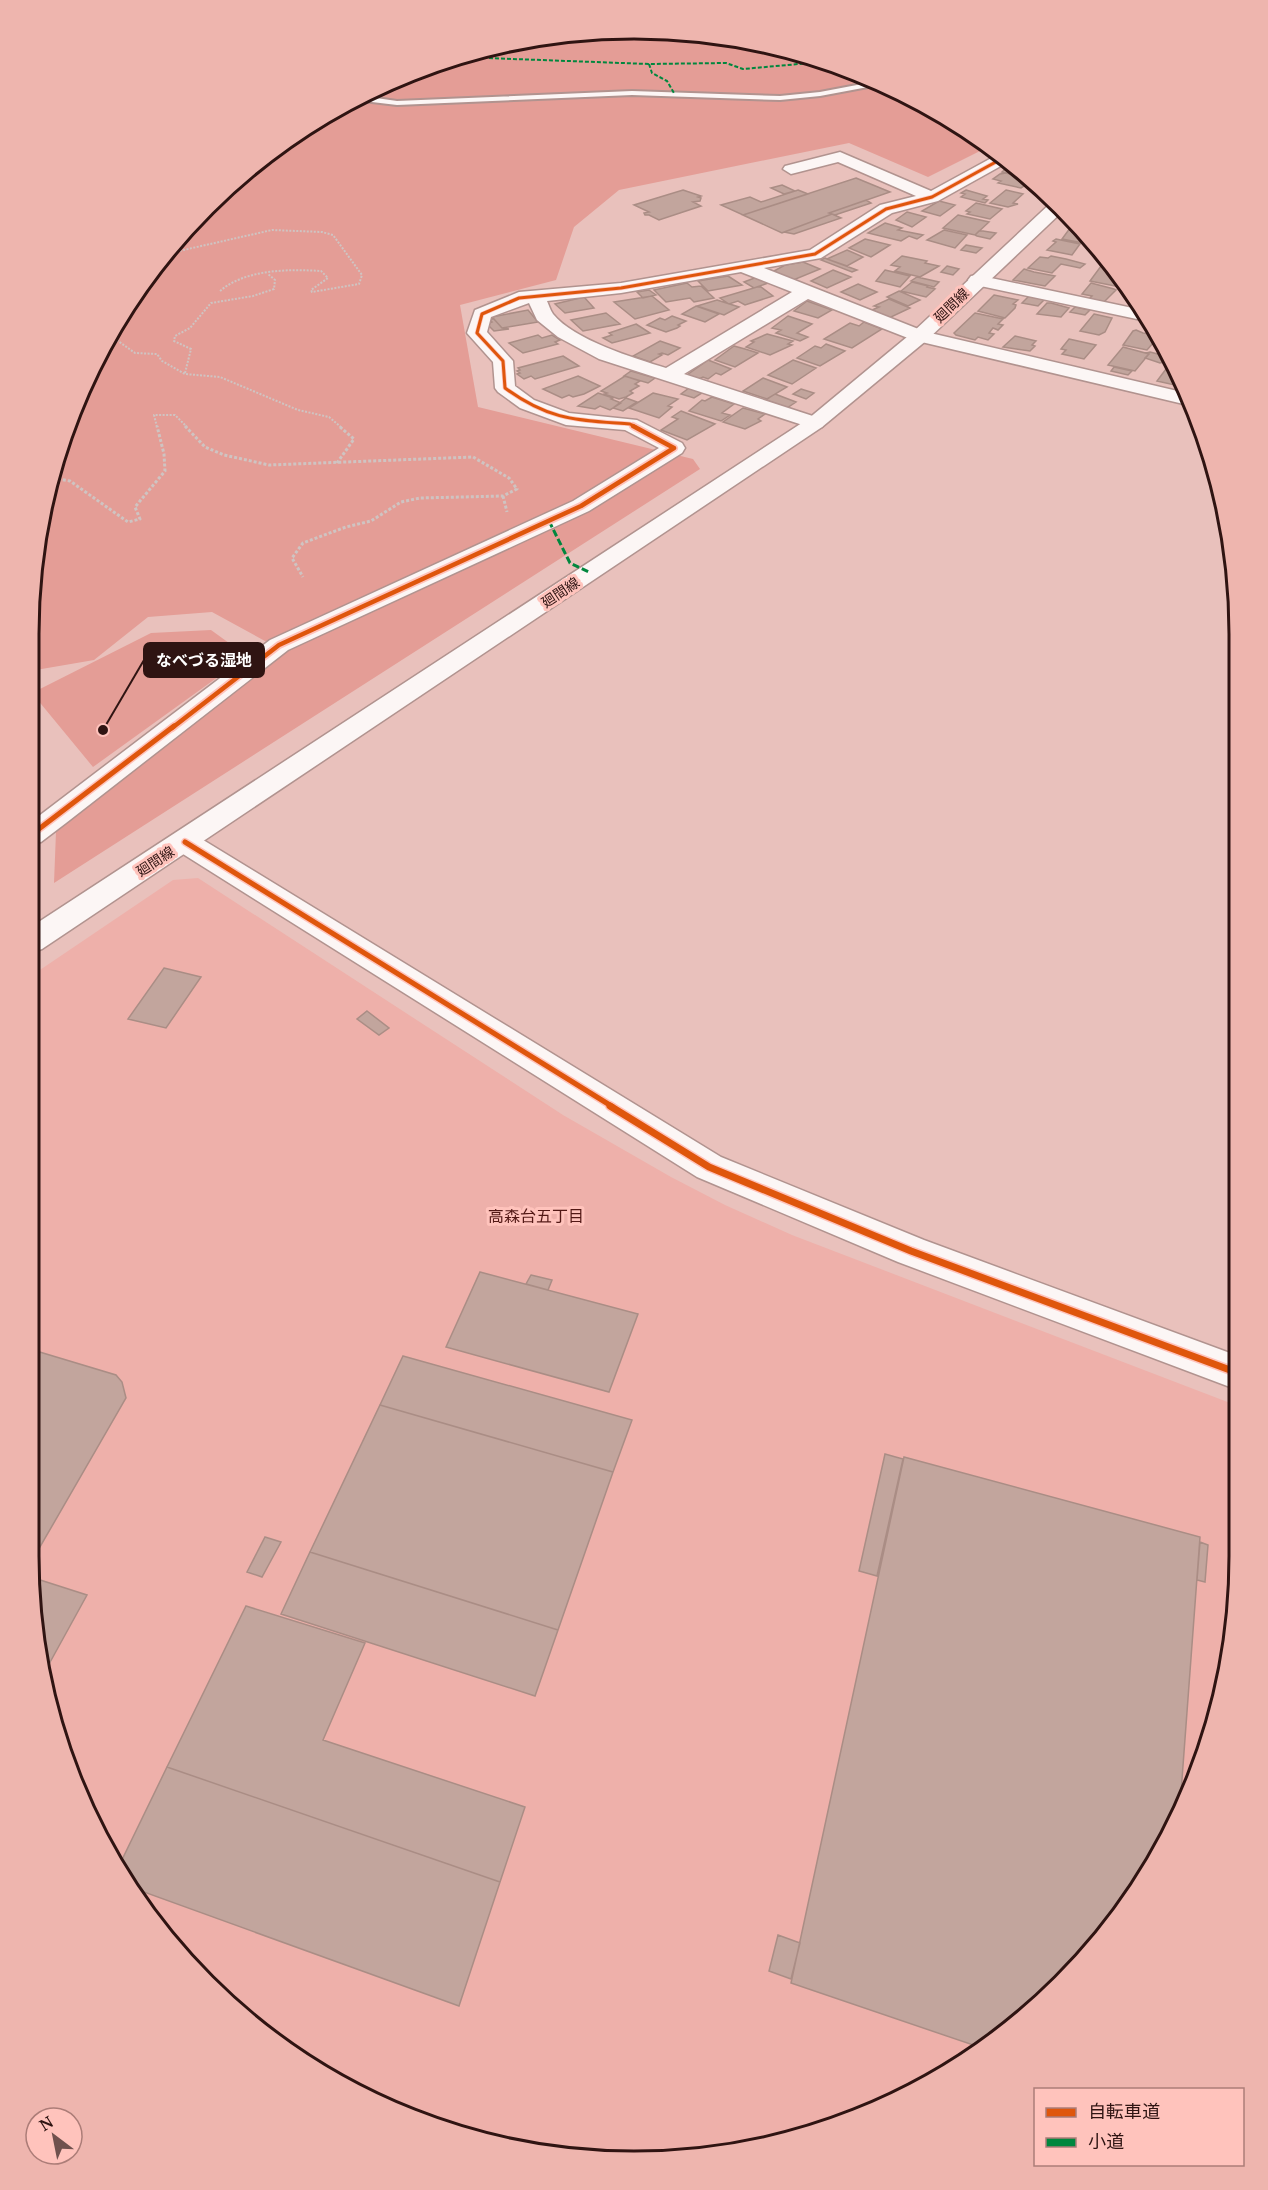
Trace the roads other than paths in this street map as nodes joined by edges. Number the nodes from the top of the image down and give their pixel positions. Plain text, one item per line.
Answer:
1 (866, 86) edge
2 (371, 100) edge
3 (996, 162) edge
4 (791, 168) dead end
5 (932, 197) junction
6 (1053, 211) edge
7 (744, 267) junction
8 (977, 280) junction
9 (806, 292) junction
10 (537, 297) junction
11 (1135, 314) edge
12 (920, 336) junction
13 (668, 375) junction
14 (1180, 398) edge
15 (815, 423) junction
16 (39, 830) edge
17 (185, 842) junction
18 (39, 937) edge
19 (1229, 1370) edge

1 - 2 lane
3 - 5 street
4 - 5 street
5 - 7 street
6 - 8 street, 廻間線
7 - 9 street
7 - 10 street
8 - 11 street
8 - 12 street, 廻間線
9 - 12 street
9 - 13 street
10 - 13 street
10 - 16 street
12 - 14 street
12 - 15 street, 廻間線
13 - 15 street
15 - 17 street, 廻間線
17 - 18 street, 廻間線
17 - 19 street

